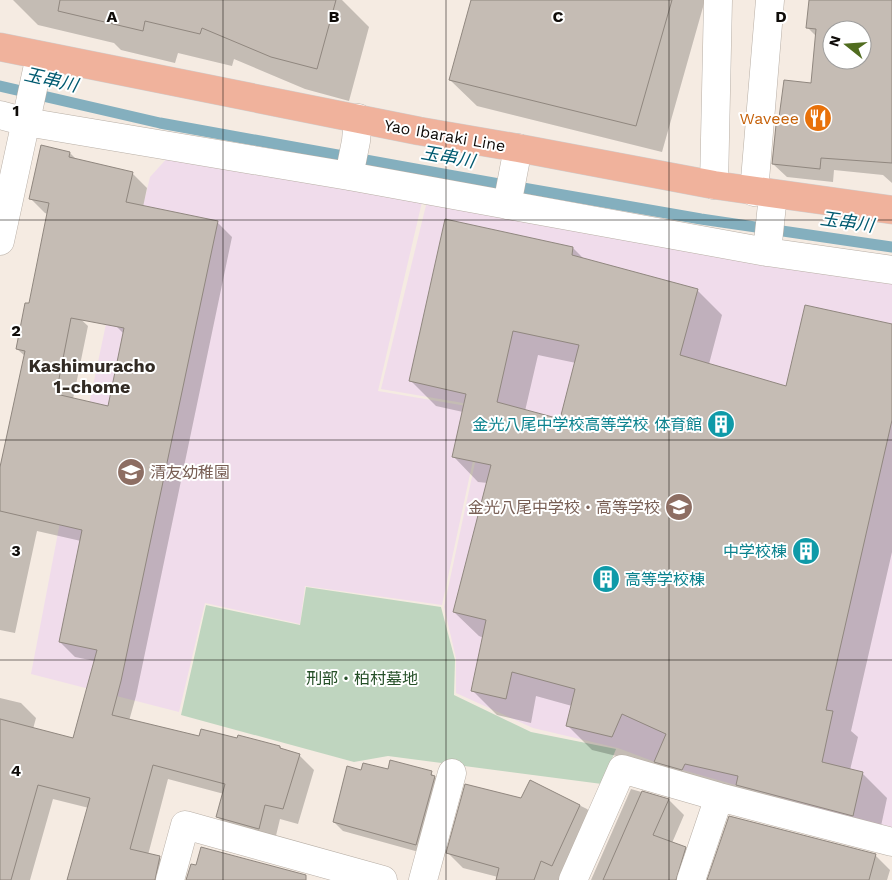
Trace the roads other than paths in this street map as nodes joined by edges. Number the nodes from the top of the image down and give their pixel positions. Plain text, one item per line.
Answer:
1 (718, 0) edge
2 (770, 0) edge
3 (0, 47) edge
4 (38, 64) junction
5 (28, 113) junction
6 (0, 115) edge
7 (357, 130) junction
8 (516, 157) junction
9 (350, 172) junction
10 (714, 186) junction
11 (766, 200) junction
12 (508, 201) junction
13 (892, 210) edge
14 (0, 241) edge
15 (768, 246) junction
16 (892, 270) edge
17 (452, 773) dead end
18 (719, 797) junction
19 (892, 842) edge
20 (170, 880) edge
21 (383, 880) edge
22 (423, 880) edge
23 (573, 880) edge
24 (691, 880) edge

1 - 10 street
2 - 11 street
3 - 4 main road, Yao Ibaraki Line
4 - 5 street
4 - 7 main road, Yao Ibaraki Line
5 - 6 street
5 - 9 street
5 - 14 street
7 - 8 main road, Yao Ibaraki Line
7 - 9 street
8 - 10 main road, Yao Ibaraki Line
8 - 12 street
9 - 12 street
10 - 11 main road, Yao Ibaraki Line
11 - 13 main road, Yao Ibaraki Line
11 - 15 street
12 - 15 street
15 - 16 street
17 - 22 street
18 - 19 street
18 - 23 street
18 - 24 street
20 - 21 street

